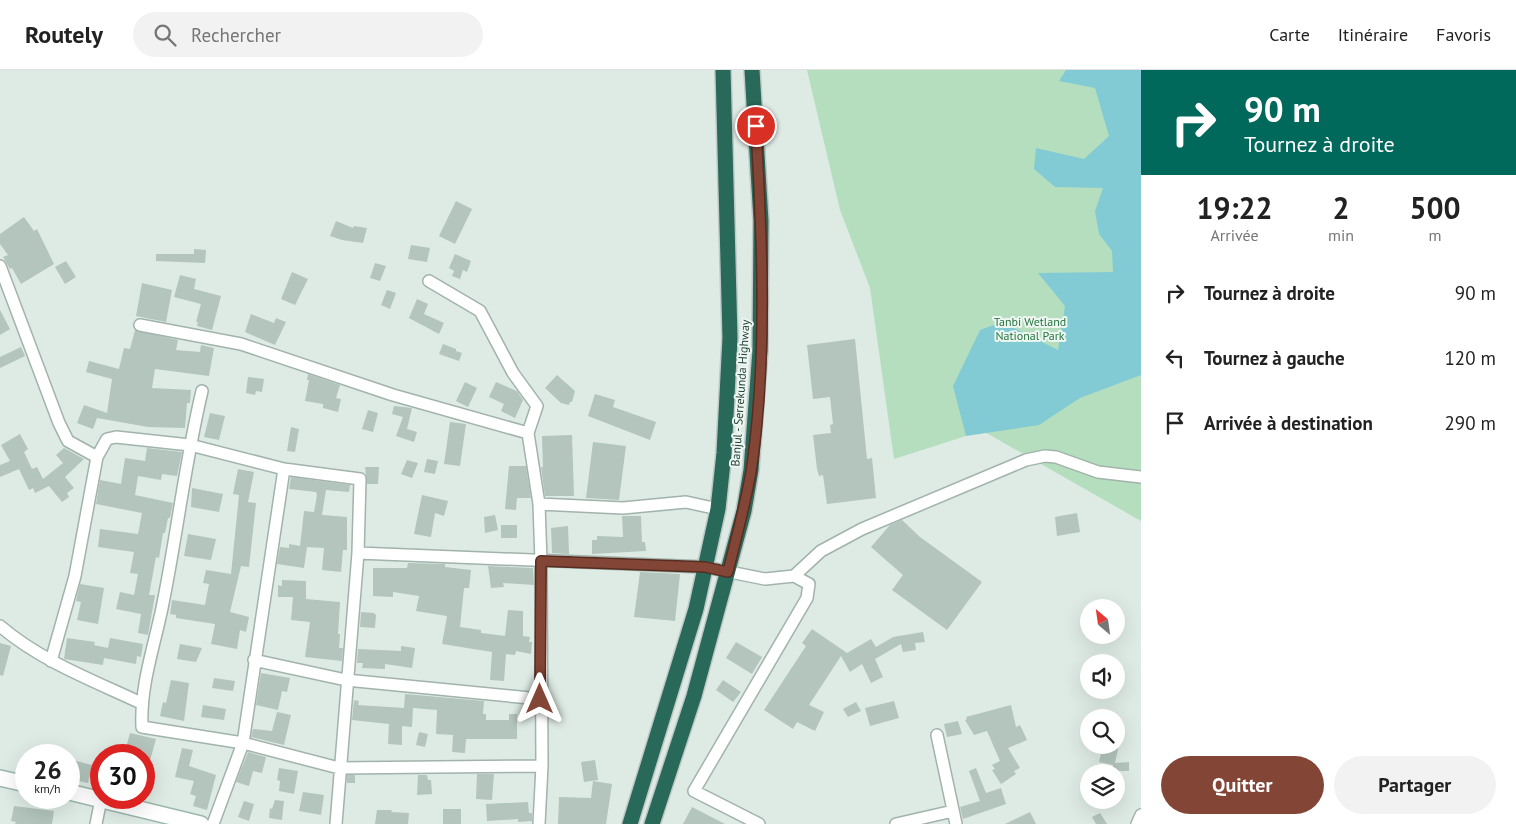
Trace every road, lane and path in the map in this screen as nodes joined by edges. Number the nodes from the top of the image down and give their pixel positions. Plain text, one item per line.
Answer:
1 (724, 70) edge
2 (752, 70) edge
3 (0, 266) edge
4 (429, 281) dead end
5 (140, 325) dead end
6 (202, 391) dead end
7 (528, 433) junction
8 (190, 445) junction
9 (97, 457) junction
10 (284, 468) junction
11 (1141, 477) edge
12 (539, 504) junction
13 (718, 509) junction
14 (358, 553) junction
15 (541, 561) junction
16 (705, 567) junction
17 (728, 572) junction
18 (794, 576) junction
19 (0, 626) edge
20 (254, 660) junction
21 (51, 661) junction
22 (346, 680) junction
23 (540, 699) junction
24 (141, 703) junction
25 (937, 735) dead end
26 (243, 743) junction
27 (542, 766) junction
28 (339, 768) junction
29 (0, 778) edge
30 (15, 781) edge
31 (99, 809) edge
32 (141, 809) edge
33 (953, 812) junction
34 (1141, 815) edge
35 (96, 824) edge
36 (201, 824) edge
37 (213, 824) edge
38 (336, 824) edge
39 (539, 824) edge
40 (630, 824) edge
41 (652, 824) edge
42 (759, 824) edge
43 (896, 824) edge
44 (956, 824) edge
45 (1137, 824) edge

1 - 13 highway, Banjul - Serrekunda Highway
2 - 17 highway, Banjul - Serrekunda Highway
3 - 9 street
4 - 7 street
5 - 7 street
6 - 8 street
7 - 12 street
8 - 9 street
8 - 10 street
8 - 24 street
9 - 21 street
10 - 14 street
10 - 20 street
11 - 18 street
12 - 13 street
12 - 15 street
13 - 16 highway, Banjul - Serrekunda Highway
14 - 15 street
14 - 22 street
15 - 16 street
15 - 23 street
16 - 17 street
16 - 40 highway, Banjul - Serrekunda Highway
17 - 18 street
17 - 41 highway, Banjul - Serrekunda Highway
18 - 42 street
19 - 21 street
20 - 22 street
20 - 26 street
21 - 24 street
22 - 23 street
22 - 28 street
23 - 27 street
24 - 26 street
25 - 33 street
26 - 28 street
26 - 37 street
27 - 28 street
27 - 39 street
28 - 38 street
29 - 30 street
31 - 35 street
32 - 36 street
33 - 43 street
33 - 44 street
34 - 45 street

